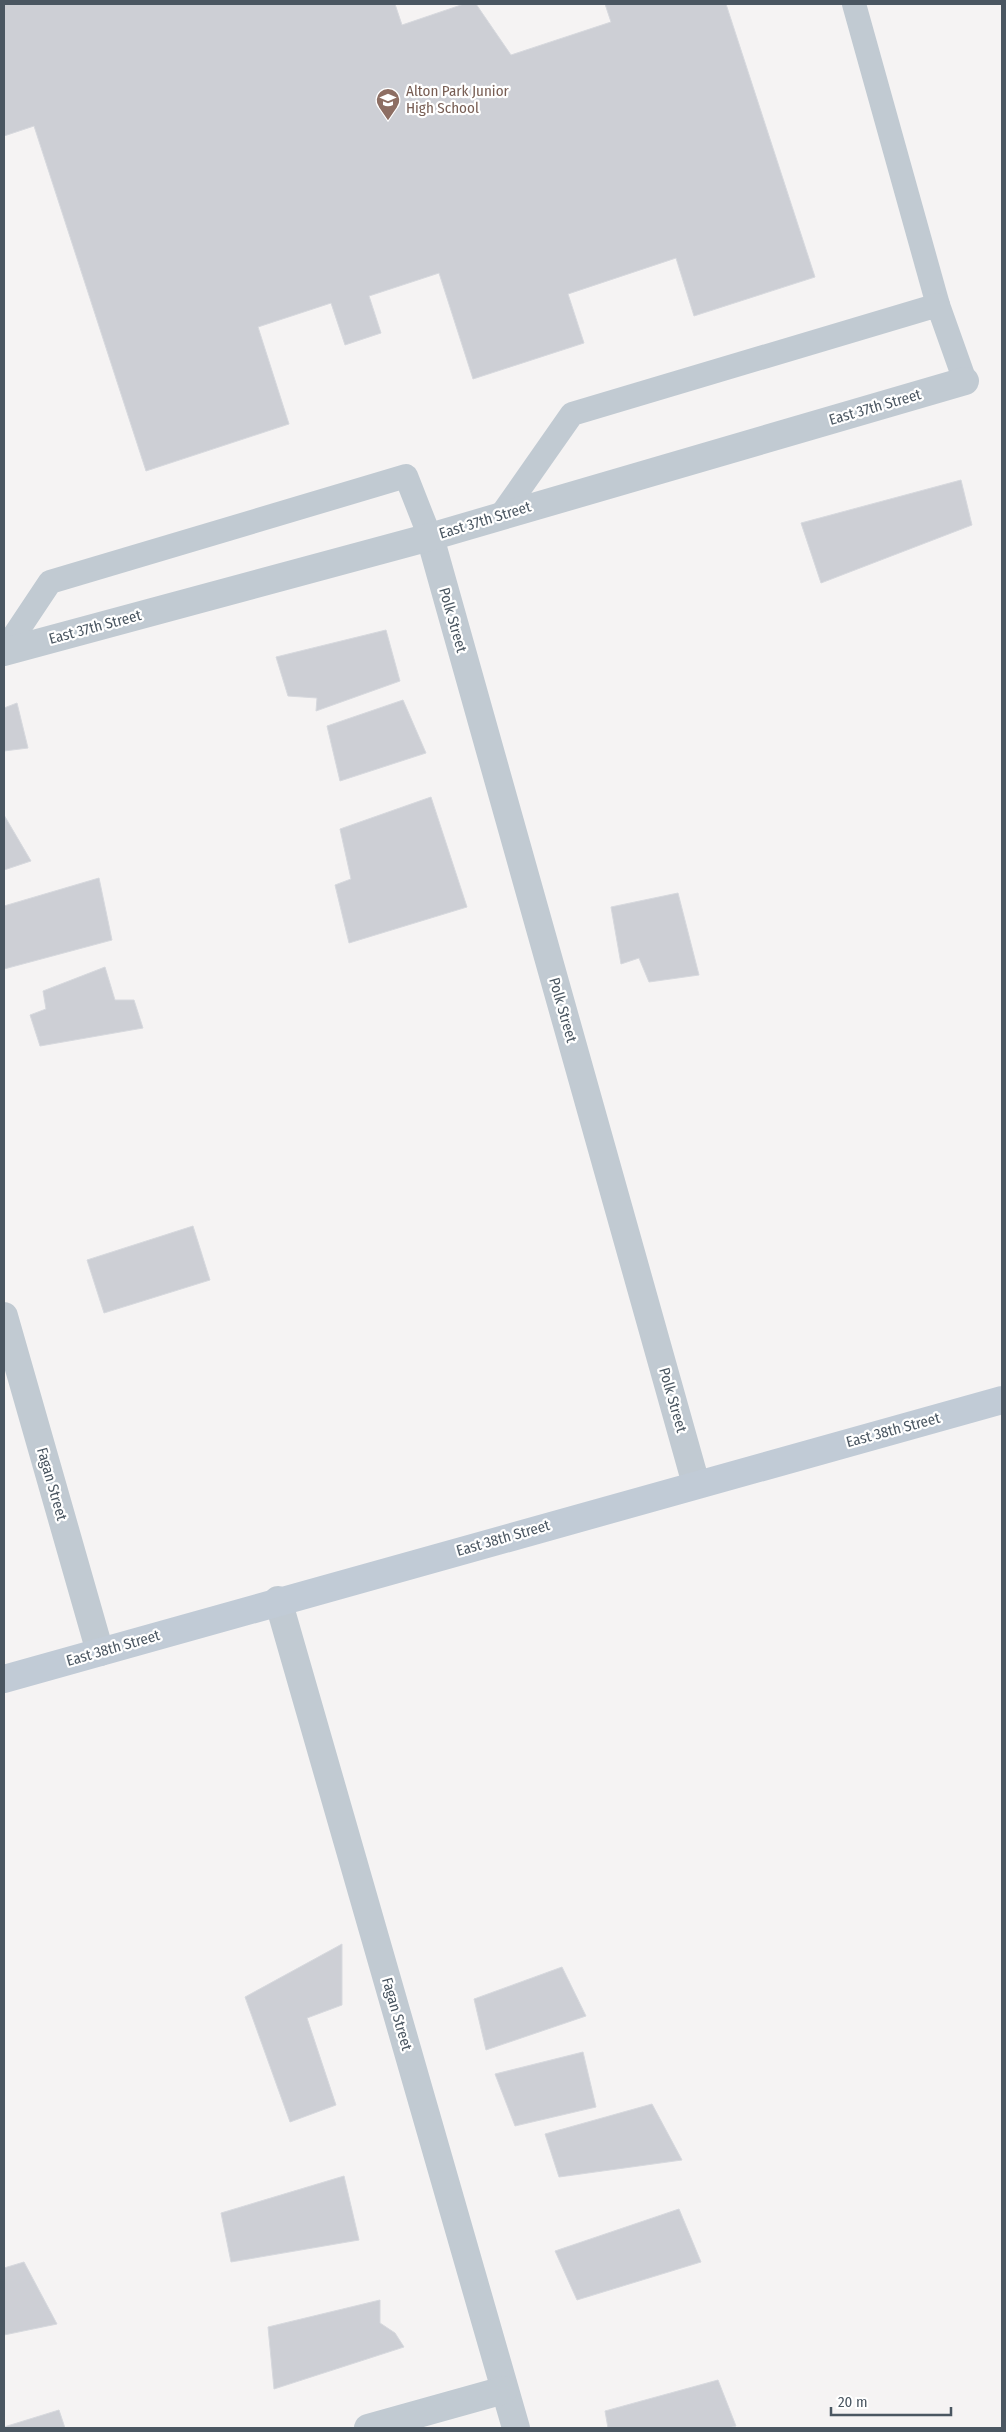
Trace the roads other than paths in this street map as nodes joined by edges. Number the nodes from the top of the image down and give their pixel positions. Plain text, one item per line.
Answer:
1 (854, 4) edge
2 (938, 305) junction
3 (966, 381) joint
4 (502, 514) junction
5 (430, 537) junction
6 (4, 651) edge
7 (4, 1316) edge
8 (1002, 1400) edge
9 (696, 1484) junction
10 (278, 1600) junction
11 (100, 1652) junction
12 (4, 1679) edge
13 (504, 2390) junction
14 (368, 2428) edge
15 (516, 2428) edge

1 - 2 lane
2 - 3 lane
2 - 4 lane
3 - 4 street, East 37th Street
4 - 5 street, East 37th Street
5 - 6 street, East 37th Street
5 - 6 lane
5 - 9 street, Polk Street
7 - 11 street, Fagan Street
8 - 9 main road, East 38th Street
9 - 10 main road, East 38th Street
10 - 11 main road, East 38th Street
10 - 13 street, Fagan Street
11 - 12 main road, East 38th Street
13 - 14 street
13 - 15 street, Fagan Street

